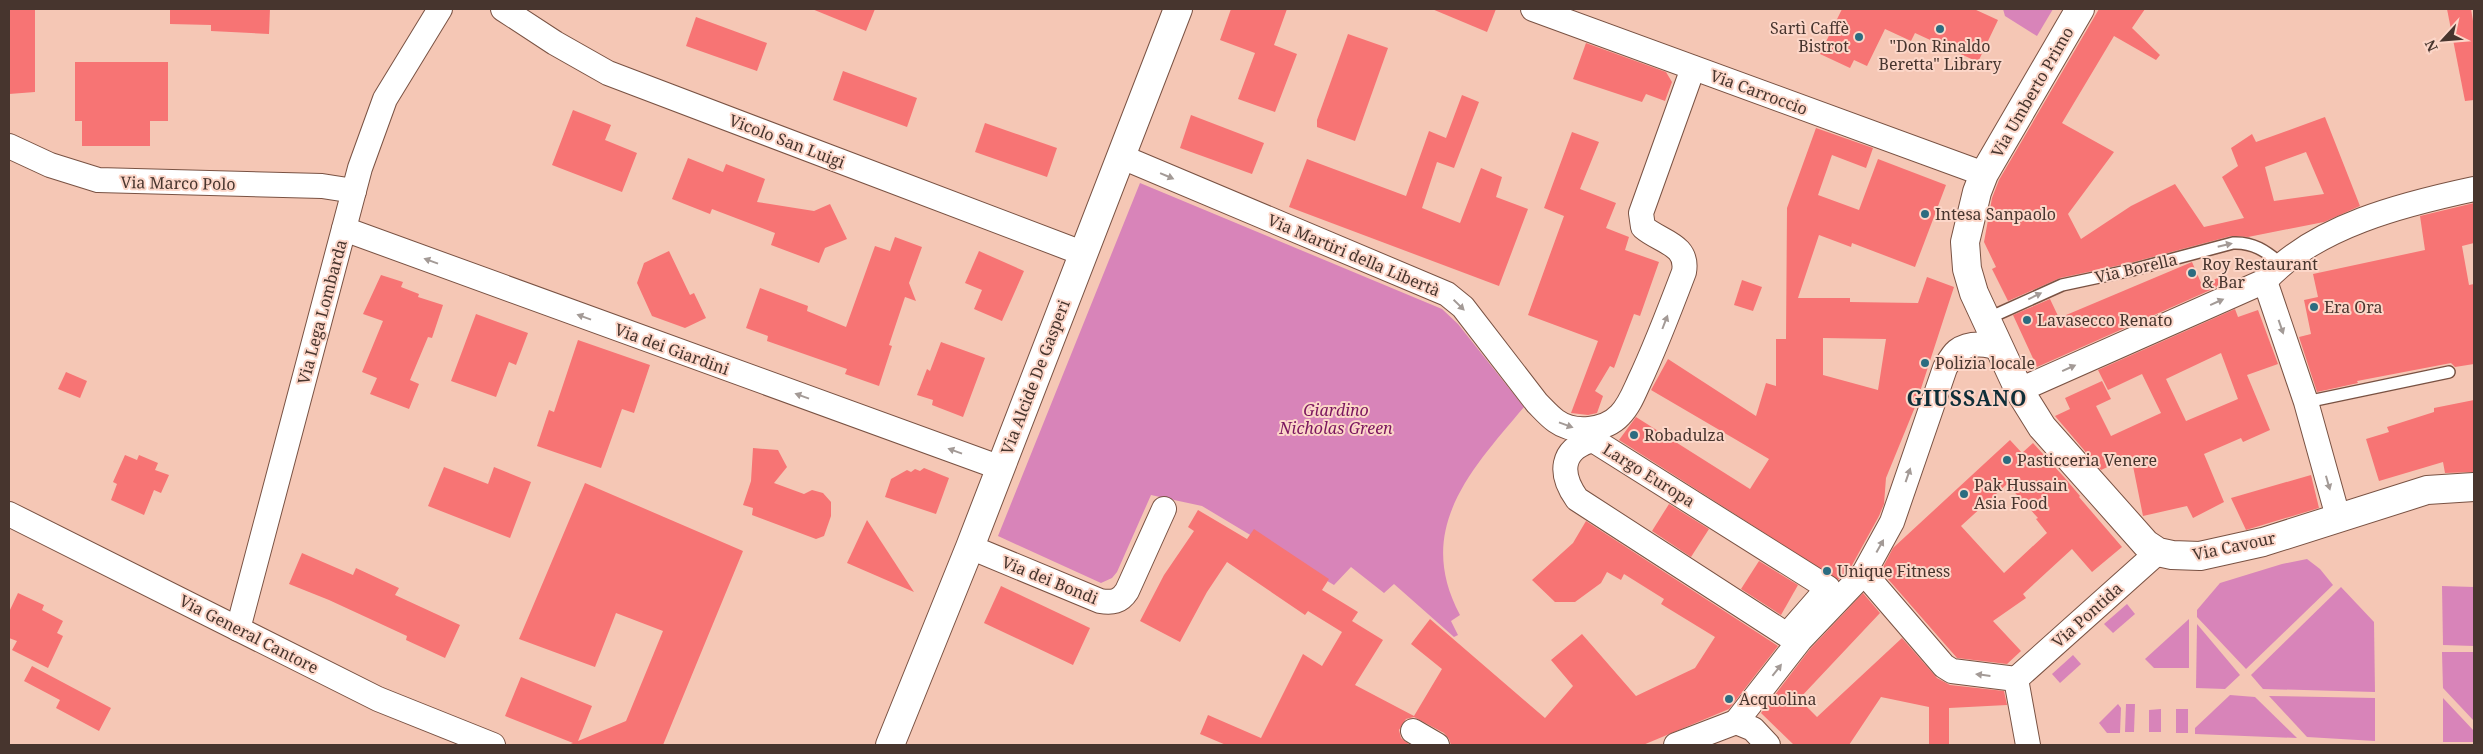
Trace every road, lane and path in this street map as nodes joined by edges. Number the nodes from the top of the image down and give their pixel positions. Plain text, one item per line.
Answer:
1 (440, 9) edge
2 (503, 9) edge
3 (1178, 9) edge
4 (1533, 9) edge
5 (2080, 9) edge
6 (1693, 68) junction
7 (9, 146) edge
8 (1122, 157) junction
9 (1984, 174) junction
10 (2474, 189) edge
11 (354, 191) junction
12 (344, 229) junction
13 (1082, 253) junction
14 (2273, 273) junction
15 (1988, 316) junction
16 (1958, 350) junction
17 (2001, 350) junction
18 (2449, 372) dead end
19 (2024, 388) junction
20 (2306, 402) junction
21 (2042, 427) junction
22 (1001, 468) junction
23 (2474, 487) edge
24 (1164, 509) dead end
25 (9, 514) edge
26 (2338, 517) junction
27 (970, 547) junction
28 (2158, 552) junction
29 (1864, 573) junction
30 (238, 629) junction
31 (1787, 635) joint
32 (2016, 679) junction
33 (1736, 722) junction
34 (1414, 731) dead end
35 (493, 745) edge
36 (890, 745) edge
37 (1437, 745) edge
38 (1676, 745) edge
39 (1768, 745) edge
40 (2028, 745) edge

1 - 11 street, Via Lega Lombarda
2 - 13 street, Vicolo San Luigi
3 - 8 street, Via Alcide De Gasperi
4 - 6 street, Via Carroccio
5 - 9 street, Via Umberto Primo
8 -> 6 street, Via Martiri della Libertà
6 - 9 street, Via Carroccio
7 - 11 street, Via Marco Polo
8 - 13 street, Via Alcide De Gasperi
9 - 15 street, Via Umberto Primo
10 - 14 street
11 - 12 street, Via Lega Lombarda
22 -> 12 street, Via dei Giardini
12 - 30 street, Via Lega Lombarda
13 - 22 street, Via Alcide De Gasperi
15 -> 14 lane, Via Borella
19 -> 14 street
14 -> 20 street
15 - 16 street
15 - 17 street
15 - 19 street
16 - 17 street
29 -> 16 street
17 - 21 street
18 - 20 lane
19 - 21 street
20 -> 26 street
21 - 28 street
22 - 27 street, Via Alcide De Gasperi
23 - 26 street, Via Cavour
24 - 27 street, Via dei Bondi
25 - 30 street, Via General Cantore
26 - 28 street, Via Cavour
27 - 36 street, Via Alcide De Gasperi
28 - 32 street, Via Pontida
32 -> 29 street
33 -> 29 street
30 - 35 street, Via General Cantore
31 - 31 street, Largo Europa
32 - 40 street
33 - 38 street
33 - 39 street
34 - 37 street

